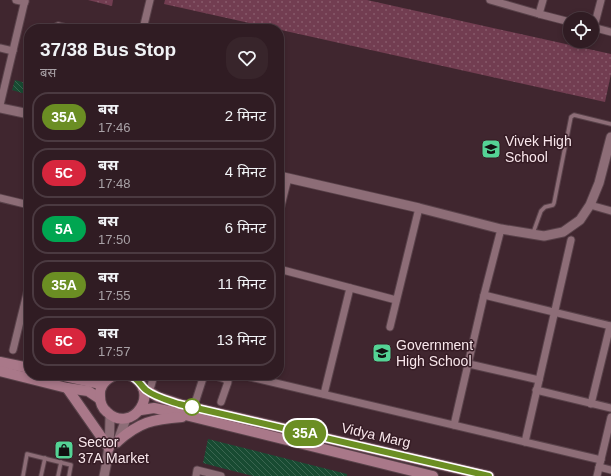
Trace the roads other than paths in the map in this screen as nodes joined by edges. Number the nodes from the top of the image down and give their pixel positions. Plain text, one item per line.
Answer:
1 (16, 0) edge
2 (150, 0) edge
3 (490, 0) edge
4 (543, 0) edge
5 (601, 0) edge
6 (25, 1) edge
7 (597, 12) edge
8 (539, 14) junction
9 (563, 20) edge
10 (144, 24) edge
11 (599, 29) edge
12 (611, 32) edge
13 (0, 48) edge
14 (13, 51) junction
15 (0, 106) edge
16 (24, 113) edge
17 (611, 124) edge
18 (611, 137) edge
19 (609, 150) edge
20 (284, 177) edge
21 (0, 198) edge
22 (24, 204) edge
23 (590, 205) junction
24 (419, 208) junction
25 (611, 211) edge
26 (501, 229) junction
27 (533, 234) junction
28 (571, 240) dead end
29 (284, 270) edge
30 (350, 288) junction
31 (484, 295) junction
32 (396, 300) junction
33 (24, 305) edge
34 (554, 312) junction
35 (390, 326) dead end
36 (611, 326) edge
37 (13, 350) dead end
38 (0, 362) edge
39 (468, 364) junction
40 (24, 367) edge
41 (0, 371) edge
42 (24, 377) edge
43 (35, 380) edge
44 (88, 380) edge
45 (138, 380) edge
46 (151, 380) edge
47 (202, 380) edge
48 (226, 380) edge
49 (264, 380) edge
50 (539, 380) junction
51 (105, 381) joint
52 (147, 387) junction
53 (67, 388) junction
54 (536, 390) junction
55 (324, 394) junction
56 (100, 400) junction
57 (221, 402) dead end
58 (195, 403) dead end
59 (591, 404) junction
60 (611, 408) edge
61 (141, 410) junction
62 (110, 416) junction
63 (190, 416) junction
64 (611, 416) edge
65 (126, 419) junction
66 (454, 425) junction
67 (525, 442) junction
68 (113, 445) junction
69 (45, 458) junction
70 (61, 462) junction
71 (600, 463) junction
72 (611, 470) edge
73 (23, 476) edge
74 (41, 476) edge
75 (58, 476) edge
76 (69, 476) edge
77 (104, 476) edge
78 (196, 476) edge
79 (221, 476) edge
80 (433, 476) edge
81 (489, 476) edge
82 (597, 476) edge

1 - 6 street
2 - 10 street
3 - 8 street
4 - 8 street
5 - 7 street
6 - 14 street
8 - 9 street
11 - 12 street
13 - 14 street
14 - 15 street
15 - 16 street
17 - 27 lane
18 - 19 street
19 - 23 street
20 - 24 street
21 - 22 street
23 - 25 street
23 - 27 street
24 - 26 street
24 - 32 street
26 - 27 street
26 - 31 street
28 - 34 street
29 - 30 street
30 - 32 street
30 - 55 street
31 - 34 street
31 - 39 street
32 - 35 street
33 - 37 street
34 - 36 street
34 - 50 street
36 - 59 street
38 - 40 main road
39 - 50 street
39 - 66 street
41 - 42 main road
43 - 53 main road
44 - 51 main road
45 - 52 main road, Vidya Marg
46 - 52 street
47 - 58 street
48 - 57 street
49 - 55 street
50 - 54 street
51 - 56 main road
52 - 61 main road
52 - 81 main road, Vidya Marg
53 - 56 main road
53 - 68 main road
54 - 59 street
54 - 67 street
55 - 66 street
56 - 62 main road
59 - 60 street
61 - 63 main road, Vidya Marg
61 - 65 main road, Vidya Marg
62 - 65 main road
62 - 68 street
63 - 68 main road
63 - 80 main road, Vidya Marg
64 - 71 street
65 - 68 street
66 - 67 street
67 - 71 street
68 - 77 street
69 - 70 lane
69 - 73 lane
69 - 74 lane
70 - 75 lane
70 - 76 lane
71 - 72 street
71 - 82 street
78 - 79 street

